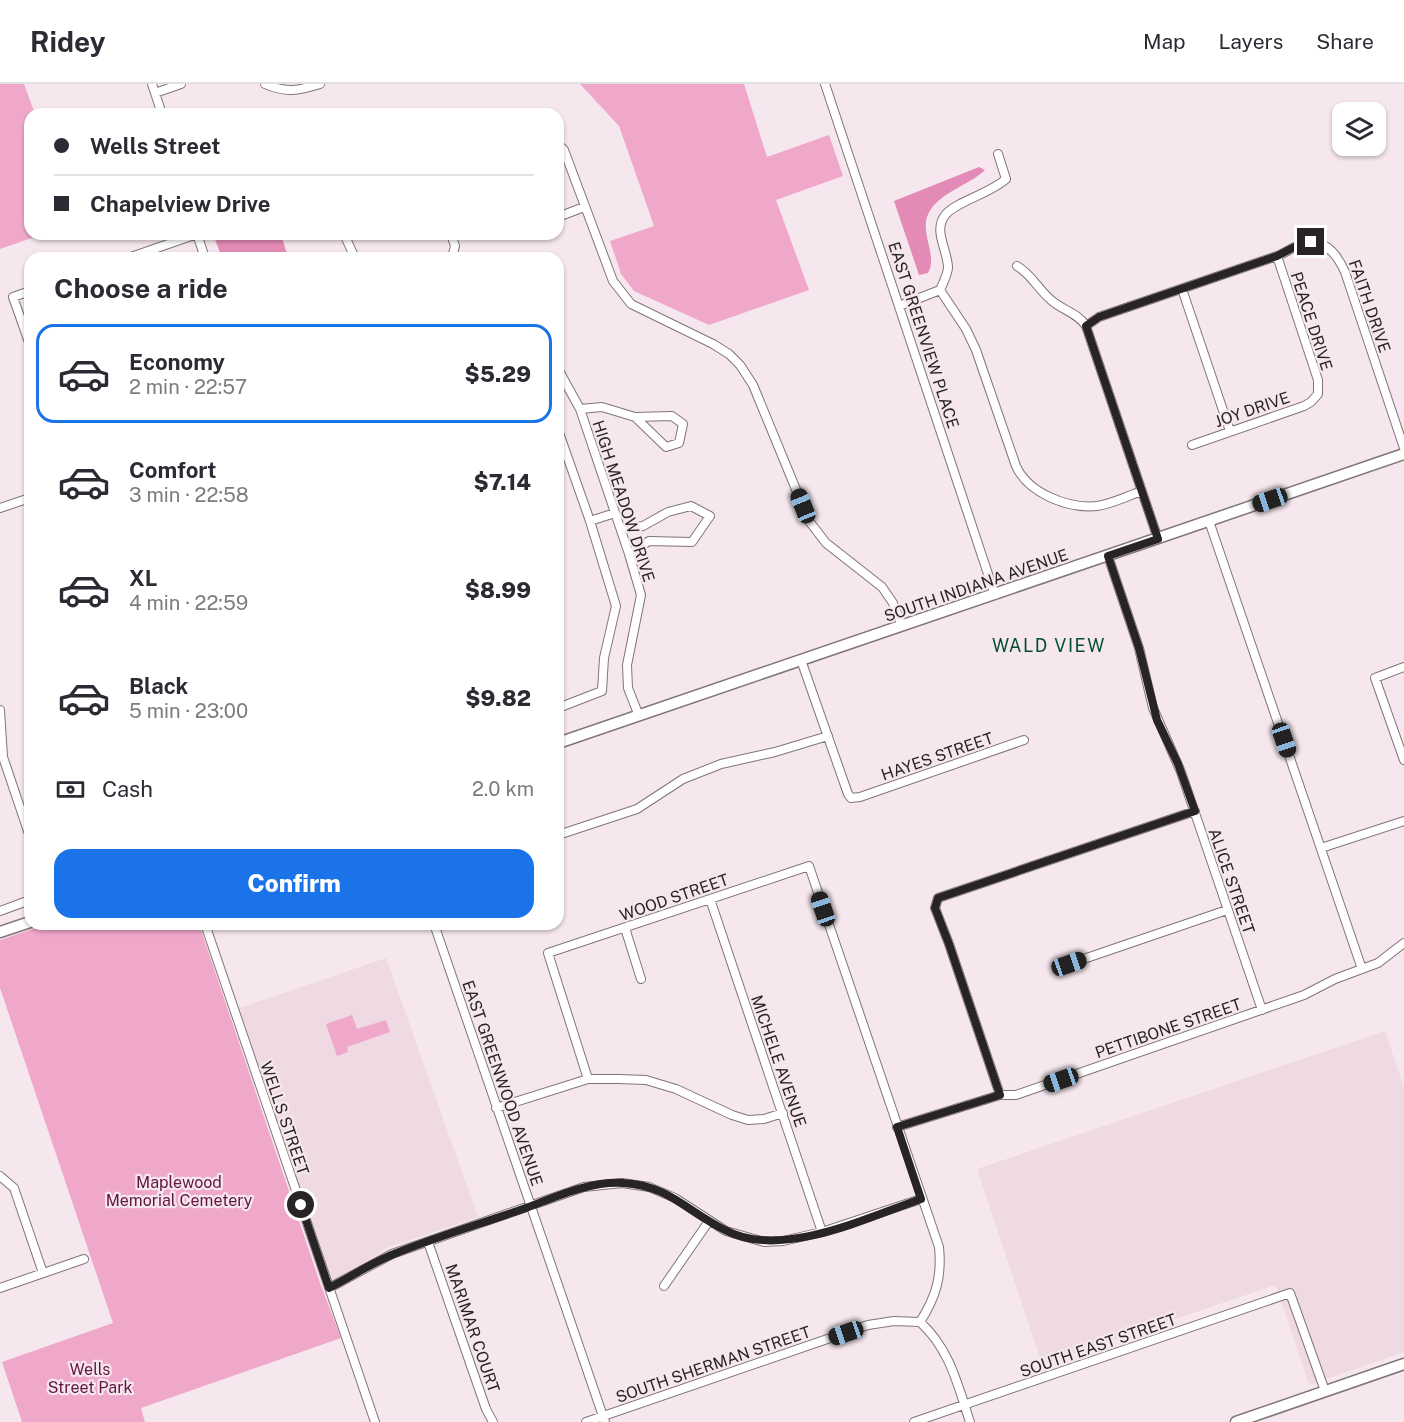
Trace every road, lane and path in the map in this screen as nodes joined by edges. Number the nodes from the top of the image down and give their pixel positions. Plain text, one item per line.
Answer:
1 (152, 84) edge
2 (181, 84) edge
3 (265, 84) edge
4 (320, 84) edge
5 (825, 84) edge
6 (154, 93) junction
7 (160, 108) edge
8 (564, 150) edge
9 (998, 154) dead end
10 (584, 207) junction
11 (564, 215) edge
12 (180, 240) edge
13 (145, 252) edge
14 (1277, 256) junction
15 (1017, 266) dead end
16 (1182, 289) junction
17 (940, 290) junction
18 (24, 293) edge
19 (899, 306) junction
20 (1086, 326) junction
21 (24, 328) edge
22 (564, 380) edge
23 (566, 383) joint
24 (1318, 394) joint
25 (580, 409) junction
26 (635, 417) junction
27 (1230, 431) junction
28 (1192, 444) dead end
29 (564, 447) edge
30 (1404, 448) edge
31 (1404, 454) edge
32 (1142, 491) junction
33 (24, 500) edge
34 (0, 508) edge
35 (615, 513) junction
36 (590, 521) junction
37 (1209, 521) junction
38 (621, 529) junction
39 (1158, 539) junction
40 (629, 554) junction
41 (1108, 556) junction
42 (995, 595) junction
43 (902, 626) junction
44 (801, 660) junction
45 (1404, 668) edge
46 (564, 706) edge
47 (0, 710) edge
48 (639, 716) junction
49 (828, 736) junction
50 (1024, 740) dead end
51 (564, 741) edge
52 (1404, 760) edge
53 (1195, 811) junction
54 (24, 819) edge
55 (1404, 821) edge
56 (564, 833) edge
57 (1321, 848) junction
58 (710, 899) junction
59 (24, 902) edge
60 (1227, 910) junction
61 (0, 911) edge
62 (24, 924) edge
63 (625, 928) junction
64 (207, 930) edge
65 (436, 930) edge
66 (0, 932) edge
67 (1404, 943) edge
68 (1069, 964) dead end
69 (1362, 969) junction
70 (641, 980) dead end
71 (1262, 1010) junction
72 (588, 1079) junction
73 (1000, 1095) junction
74 (496, 1108) junction
75 (783, 1113) junction
76 (897, 1127) junction
77 (0, 1176) edge
78 (921, 1199) junction
79 (531, 1206) junction
80 (709, 1221) junction
81 (822, 1232) junction
82 (429, 1242) junction
83 (84, 1259) dead end
84 (43, 1274) junction
85 (664, 1286) dead end
86 (0, 1288) edge
87 (329, 1288) junction
88 (920, 1322) junction
89 (1404, 1364) edge
90 (1325, 1391) junction
91 (964, 1405) junction
92 (604, 1419) edge
93 (375, 1422) edge
94 (493, 1422) edge
95 (586, 1422) edge
96 (914, 1422) edge
97 (970, 1422) edge
98 (1236, 1422) edge

1 - 6 street
2 - 6 street
3 - 4 street
5 - 19 street, EAST GREENVIEW PLACE
6 - 7 street
8 - 10 street
9 - 17 street
10 - 11 street
10 - 43 street
12 - 13 street
14 - 16 street
14 - 24 street, PEACE DRIVE
14 - 30 street, FAITH DRIVE
15 - 20 street
16 - 20 street
16 - 27 street
17 - 19 street
17 - 32 street
18 - 21 street
19 - 42 street, EAST GREENVIEW PLACE
20 - 32 street
22 - 23 street, HIGH MEADOW DRIVE
23 - 25 street, HIGH MEADOW DRIVE
24 - 27 street, JOY DRIVE
25 - 26 street
25 - 35 street, HIGH MEADOW DRIVE
26 - 26 street
27 - 28 street, JOY DRIVE
29 - 36 street
31 - 37 main road, SOUTH INDIANA AVENUE
32 - 39 street
33 - 34 street
35 - 36 street
35 - 38 street, HIGH MEADOW DRIVE
36 - 46 street
37 - 39 main road, SOUTH INDIANA AVENUE
37 - 57 street
38 - 40 street, HIGH MEADOW DRIVE
38 - 40 street
39 - 41 main road, SOUTH INDIANA AVENUE
40 - 48 street, HIGH MEADOW DRIVE
41 - 42 main road, SOUTH INDIANA AVENUE
41 - 53 street, ALICE STREET
42 - 43 main road, SOUTH INDIANA AVENUE
43 - 44 main road, SOUTH INDIANA AVENUE
44 - 48 main road, SOUTH INDIANA AVENUE
44 - 49 street
45 - 52 street
47 - 54 street
48 - 51 main road, SOUTH INDIANA AVENUE
49 - 50 street, HAYES STREET
49 - 56 street
53 - 60 street, ALICE STREET
53 - 73 street
55 - 57 street
57 - 69 street
58 - 63 street, WOOD STREET
58 - 75 street, MICHELE AVENUE
58 - 76 street, WOOD STREET
59 - 61 street
60 - 68 street
60 - 71 street, ALICE STREET
62 - 66 main road
63 - 70 street
63 - 72 street, WOOD STREET
64 - 87 street, WELLS STREET
65 - 74 street, EAST GREENWOOD AVENUE
67 - 69 street, PETTIBONE STREET
69 - 71 street, PETTIBONE STREET
71 - 73 street, PETTIBONE STREET
72 - 74 street
72 - 75 street
73 - 76 street, PETTIBONE STREET
74 - 79 street, EAST GREENWOOD AVENUE
75 - 81 street, MICHELE AVENUE
76 - 78 street
77 - 84 street
78 - 81 street
78 - 88 street
79 - 80 street
79 - 82 street
79 - 92 street, EAST GREENWOOD AVENUE
80 - 81 street
80 - 85 street
82 - 87 street
82 - 94 street, MARIMAR COURT
83 - 84 street
84 - 86 street
87 - 93 street, WELLS STREET
88 - 91 street
88 - 92 street, SOUTH SHERMAN STREET
89 - 90 main road
90 - 91 street, SOUTH EAST STREET
90 - 98 main road
91 - 96 street, SOUTH EAST STREET
91 - 97 street
92 - 95 street, SOUTH SHERMAN STREET

